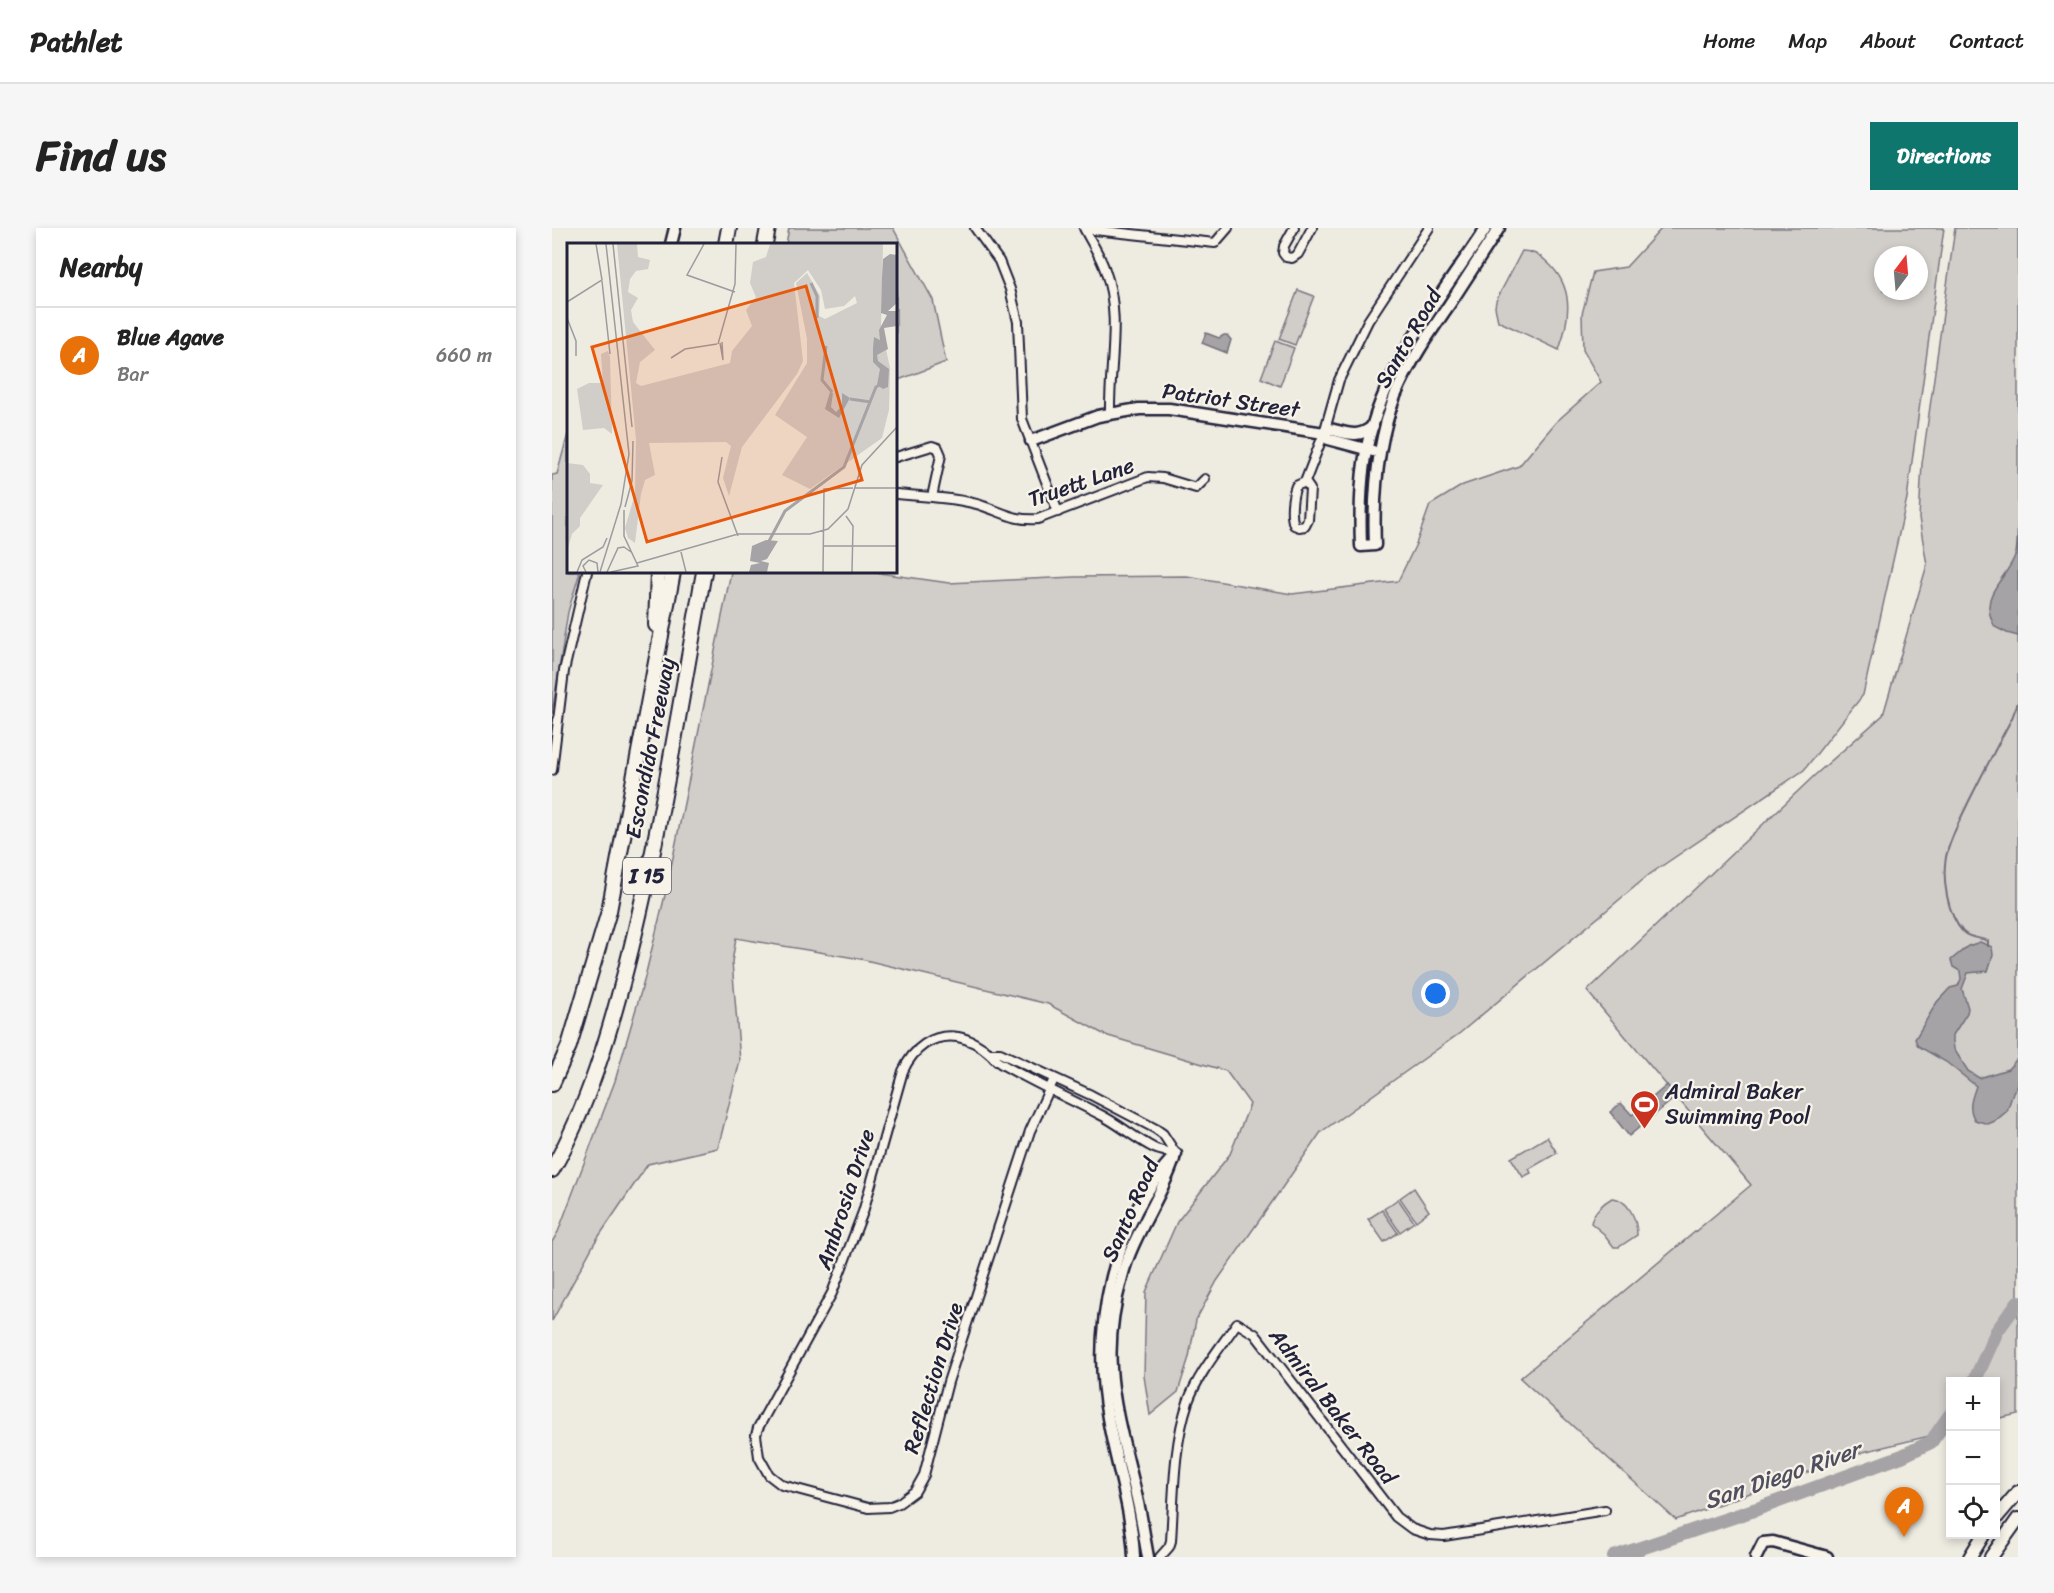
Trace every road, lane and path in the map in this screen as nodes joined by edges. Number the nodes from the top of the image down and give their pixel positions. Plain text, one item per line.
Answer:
1 (675, 228) edge
2 (729, 228) edge
3 (768, 228) edge
4 (975, 228) edge
5 (1228, 228) edge
6 (1294, 228) edge
7 (1312, 228) edge
8 (1429, 228) edge
9 (1486, 228) edge
10 (1499, 228) edge
11 (1085, 229) edge
12 (671, 243) edge
13 (726, 243) edge
14 (765, 243) edge
15 (1110, 413) junction
16 (1372, 426) junction
17 (1324, 433) junction
18 (1031, 441) junction
19 (1367, 449) junction
20 (1380, 453) junction
21 (897, 458) edge
22 (1205, 479) dead end
23 (1305, 482) junction
24 (897, 494) edge
25 (932, 497) junction
26 (1058, 512) junction
27 (587, 573) edge
28 (658, 573) edge
29 (673, 573) edge
30 (704, 573) edge
31 (654, 669) junction
32 (552, 770) edge
33 (990, 1053) junction
34 (1054, 1079) junction
35 (552, 1084) edge
36 (1049, 1090) junction
37 (1176, 1154) junction
38 (552, 1170) edge
39 (758, 1428) joint
40 (2018, 1492) edge
41 (1605, 1509) dead end
42 (2000, 1512) edge
43 (2018, 1519) edge
44 (1981, 1539) edge
45 (1134, 1557) edge
46 (1148, 1557) edge
47 (1160, 1557) edge
48 (1756, 1557) edge
49 (1827, 1557) edge
50 (1970, 1557) edge
51 (1991, 1557) edge

1 - 12 street
2 - 13 highway
3 - 14 highway
4 - 18 street
5 - 11 street
6 - 7 street
8 - 17 street
9 - 16 street, Santo Road
10 - 20 street, Santo Road
11 - 15 street
15 - 17 street, Patriot Street
15 - 18 street, Patriot Street
16 - 17 street, Patriot Street
16 - 19 street, Santo Road
17 - 19 street, Patriot Street
17 - 23 street
18 - 26 street
19 - 20 street, Patriot Street
19 - 20 street, Santo Road
21 - 25 street
22 - 26 street, Truett Lane
23 - 23 street
24 - 25 street, Truett Lane
25 - 26 street, Truett Lane
27 - 32 street
28 - 31 highway
29 - 31 highway, Escondido Freeway / I 15
30 - 38 highway, Escondido Freeway / I 15
31 - 35 highway, Escondido Freeway / I 15
33 - 34 street, Ambrosia Drive
33 - 36 street, Ambrosia Drive
33 - 39 street, Ambrosia Drive
34 - 36 street, Reflection Drive
34 - 37 street, Ambrosia Drive
36 - 37 street, Ambrosia Drive
36 - 39 street, Reflection Drive
37 - 45 street, Santo Road
37 - 46 street, Santo Road
40 - 42 main road
41 - 47 street, Admiral Baker Road
43 - 51 main road
44 - 50 main road
48 - 49 street

